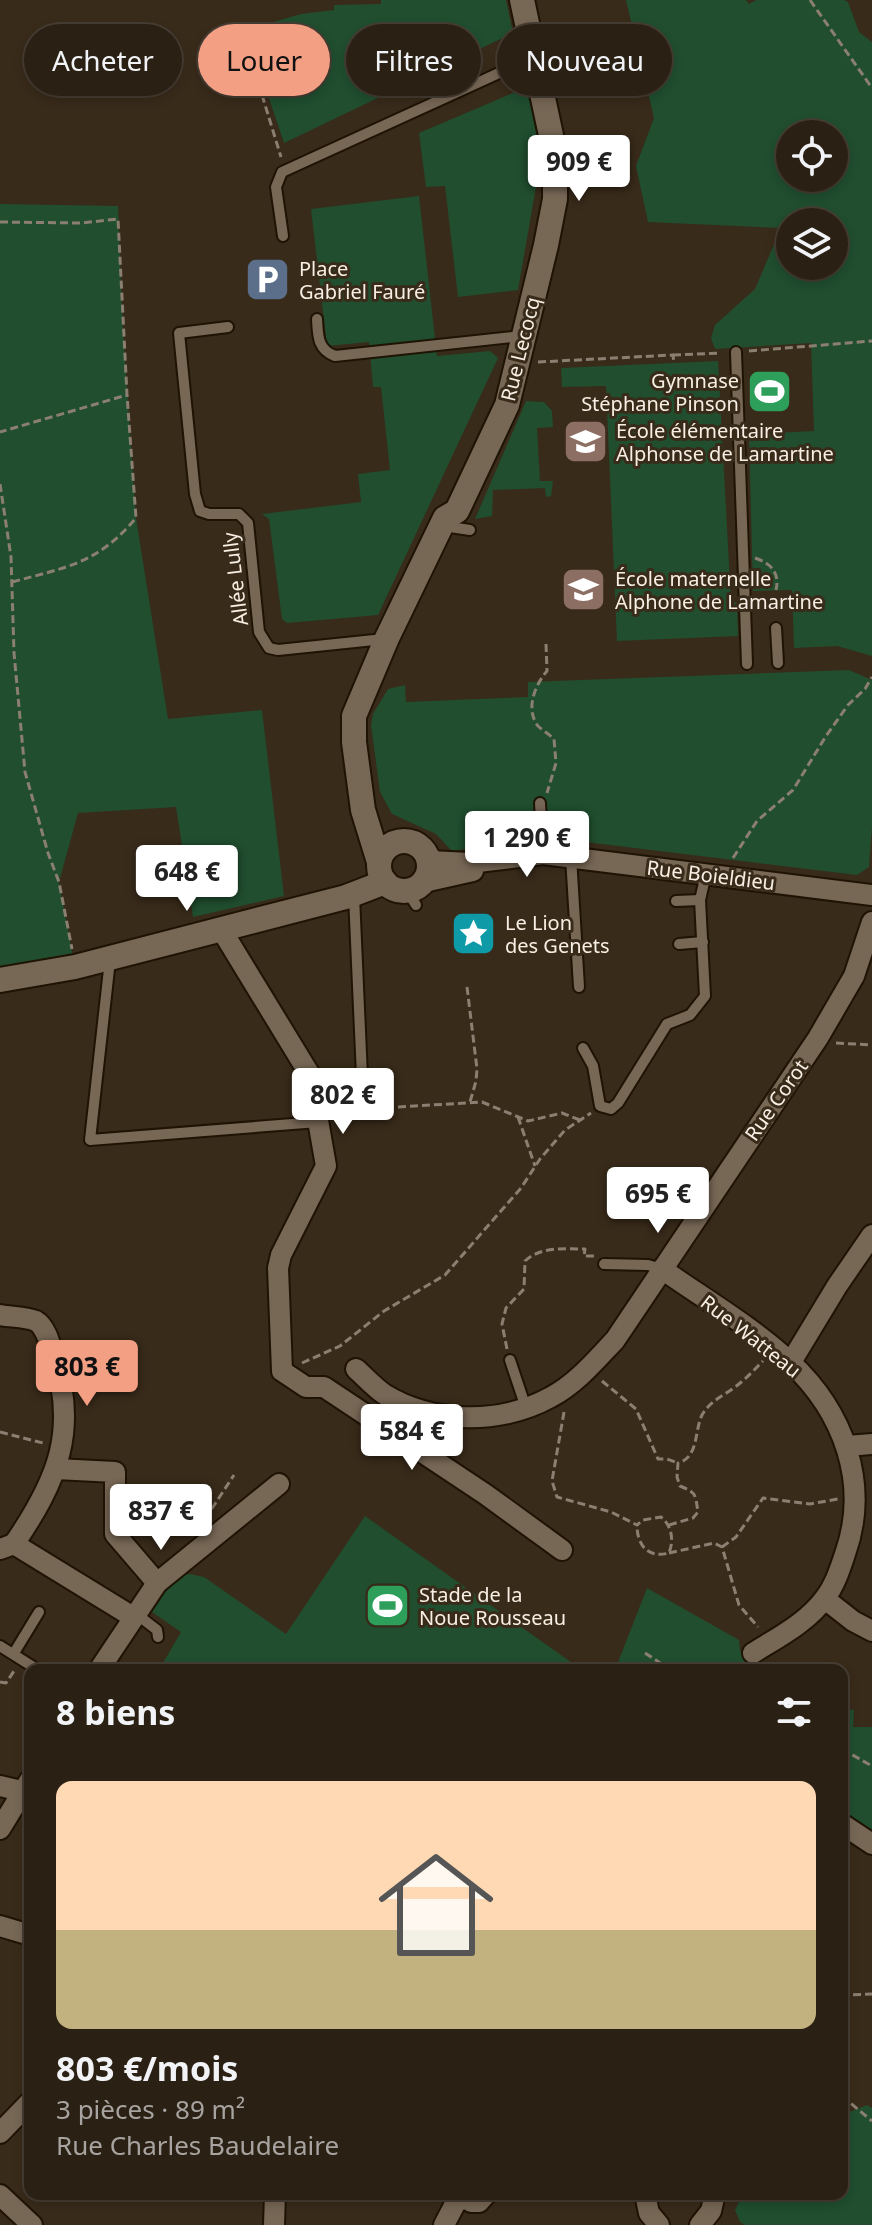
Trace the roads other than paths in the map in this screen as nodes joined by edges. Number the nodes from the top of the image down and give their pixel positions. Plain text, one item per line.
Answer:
1 (522, 0) edge
2 (527, 24) edge
3 (497, 74) edge
4 (542, 96) edge
5 (283, 236) dead end
6 (317, 319) dead end
7 (228, 327) dead end
8 (524, 336) junction
9 (736, 352) road end
10 (248, 523) junction
11 (441, 526) junction
12 (470, 530) dead end
13 (259, 532) dead end
14 (269, 622) dead end
15 (776, 628) dead end
16 (259, 632) junction
17 (387, 638) junction
18 (778, 663) dead end
19 (747, 664) dead end
20 (540, 803) road end
21 (363, 810) junction
22 (400, 841) junction
23 (543, 854) junction
24 (571, 857) junction
25 (706, 874) junction
26 (407, 881) junction
27 (354, 894) junction
28 (872, 895) edge
29 (700, 900) junction
30 (676, 901) dead end
31 (574, 905) junction
32 (561, 906) dead end
33 (872, 922) edge
34 (221, 929) junction
35 (703, 942) junction
36 (679, 944) dead end
37 (110, 958) junction
38 (0, 980) edge
39 (579, 987) dead end
40 (583, 1048) dead end
41 (362, 1076) dead end
42 (318, 1122) junction
43 (868, 1245) edge
44 (604, 1264) road end
45 (662, 1269) junction
46 (0, 1315) edge
47 (782, 1356) junction
48 (510, 1360) road end
49 (356, 1369) dead end
50 (526, 1408) junction
51 (872, 1444) edge
52 (847, 1446) junction
53 (56, 1469) junction
54 (279, 1484) dead end
55 (7, 1546) edge
56 (562, 1550) dead end
57 (157, 1583) junction
58 (825, 1599) junction
59 (39, 1612) dead end
60 (134, 1615) junction
61 (872, 1631) edge
62 (158, 1637) dead end
63 (0, 1646) edge
64 (753, 1653) dead end
65 (18, 1656) junction
66 (29, 1664) edge
67 (103, 1664) edge
68 (0, 1786) edge
69 (24, 1788) edge
70 (24, 1794) edge
71 (848, 1828) edge
72 (0, 1829) edge
73 (872, 1844) edge
74 (0, 1926) edge
75 (24, 1933) edge
76 (24, 2108) edge
77 (0, 2133) edge
78 (0, 2195) edge
79 (275, 2200) edge
80 (459, 2200) edge
81 (646, 2200) edge
82 (714, 2200) edge
83 (32, 2225) edge
84 (274, 2225) edge
85 (444, 2225) edge
86 (659, 2225) edge
87 (700, 2225) edge

1 - 2 street, Rue Lecocq
3 - 5 lane
4 - 8 street, Rue Lecocq
6 - 8 lane
7 - 10 lane, Allée Lully
8 - 11 street, Rue Lecocq
9 - 19 lane
10 - 13 lane
10 - 16 lane, Allée Lully
11 - 12 lane
11 - 17 street, Rue Lecocq
14 - 16 lane
15 - 18 lane
16 - 17 lane, Allée Lully
17 - 21 street, Rue Lecocq
20 - 23 lane
21 - 22 street
21 - 26 street, Rue Lecocq
22 - 26 street
22 - 26 street
23 - 24 street, Rue Boieldieu
23 - 26 street, Rue Boieldieu
24 - 25 street, Rue Boieldieu
24 - 31 lane
25 - 28 street, Rue Boieldieu
25 - 29 lane
26 - 27 street
27 - 34 street
27 - 41 lane
29 - 30 lane
29 - 35 lane
31 - 32 lane
31 - 39 lane
33 - 45 street, Rue Corot
34 - 37 street
34 - 42 street
35 - 36 lane
35 - 40 lane
37 - 38 street
37 - 42 lane
42 - 56 street
43 - 47 street
44 - 45 lane
45 - 47 street, Rue Watteau
45 - 50 street, Rue Corot
46 - 53 street
47 - 52 street, Rue Watteau
48 - 50 lane
49 - 50 street, Rue Corot
51 - 52 street
52 - 58 street, Rue Watteau
53 - 55 street
53 - 57 street
54 - 57 street
55 - 60 street
57 - 60 street
58 - 61 street
58 - 64 street, Rue Watteau
59 - 65 lane
60 - 62 lane
60 - 67 street
63 - 65 lane
65 - 66 lane
68 - 69 street
70 - 72 street
71 - 73 street
74 - 75 street
76 - 77 street
78 - 83 street
79 - 84 street
80 - 85 street
81 - 86 street
82 - 87 street

